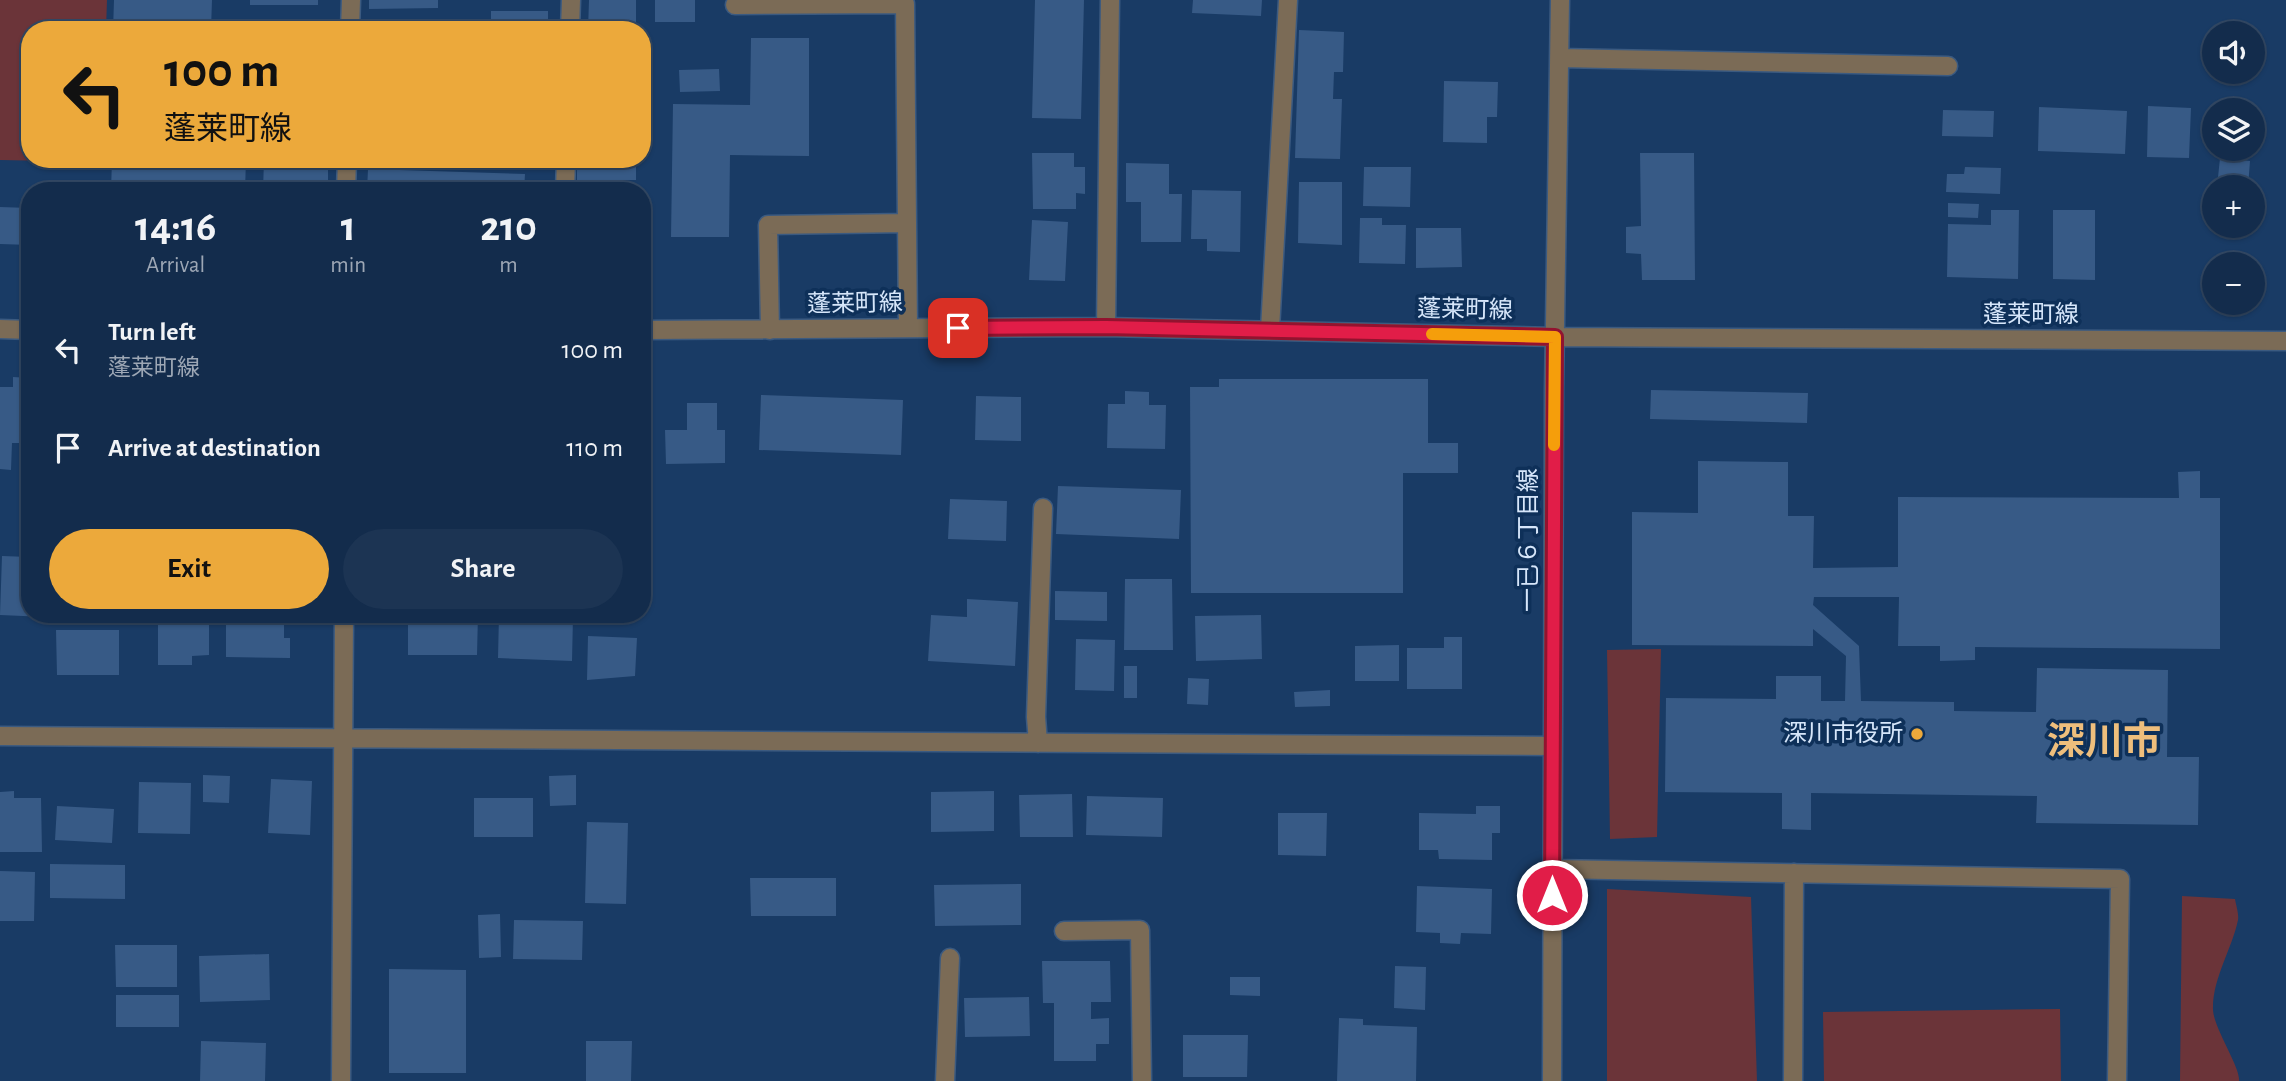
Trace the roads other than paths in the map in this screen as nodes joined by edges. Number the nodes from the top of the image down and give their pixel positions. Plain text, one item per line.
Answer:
1 (351, 0) edge
2 (571, 0) edge
3 (1110, 0) edge
4 (1288, 0) edge
5 (1560, 0) edge
6 (735, 5) dead end
7 (350, 21) edge
8 (570, 21) edge
9 (1560, 58) junction
10 (1948, 66) dead end
11 (907, 223) junction
12 (1106, 327) junction
13 (908, 328) junction
14 (0, 329) edge
15 (21, 330) edge
16 (651, 330) edge
17 (770, 330) junction
18 (1270, 330) junction
19 (1555, 337) junction
20 (2286, 341) edge
21 (1043, 508) dead end
22 (344, 623) edge
23 (0, 736) edge
24 (345, 738) junction
25 (1038, 743) junction
26 (1552, 746) junction
27 (1552, 869) junction
28 (1794, 873) junction
29 (1064, 931) dead end
30 (950, 957) dead end
31 (341, 1081) edge
32 (945, 1081) edge
33 (1142, 1081) edge
34 (1552, 1081) edge
35 (1793, 1081) edge
36 (2118, 1081) edge

1 - 7 street
2 - 8 street
3 - 12 street
4 - 18 street
5 - 9 street, 一已６丁目線
6 - 11 street
9 - 10 street
9 - 19 street, 一已６丁目線
11 - 13 street
11 - 17 street
12 - 13 street, 蓬莱町線
12 - 18 street, 蓬莱町線
13 - 17 street, 蓬莱町線
14 - 15 street
16 - 17 street, 蓬莱町線
18 - 19 street, 蓬莱町線
19 - 20 street, 蓬莱町線
19 - 26 street, 一已６丁目線
21 - 25 street
22 - 24 street
23 - 24 street
24 - 25 street
24 - 31 street
25 - 26 street
26 - 27 street, 一已６丁目線
27 - 28 street
27 - 34 street, 一已６丁目線
28 - 35 street
28 - 36 street
29 - 33 street
30 - 32 street

